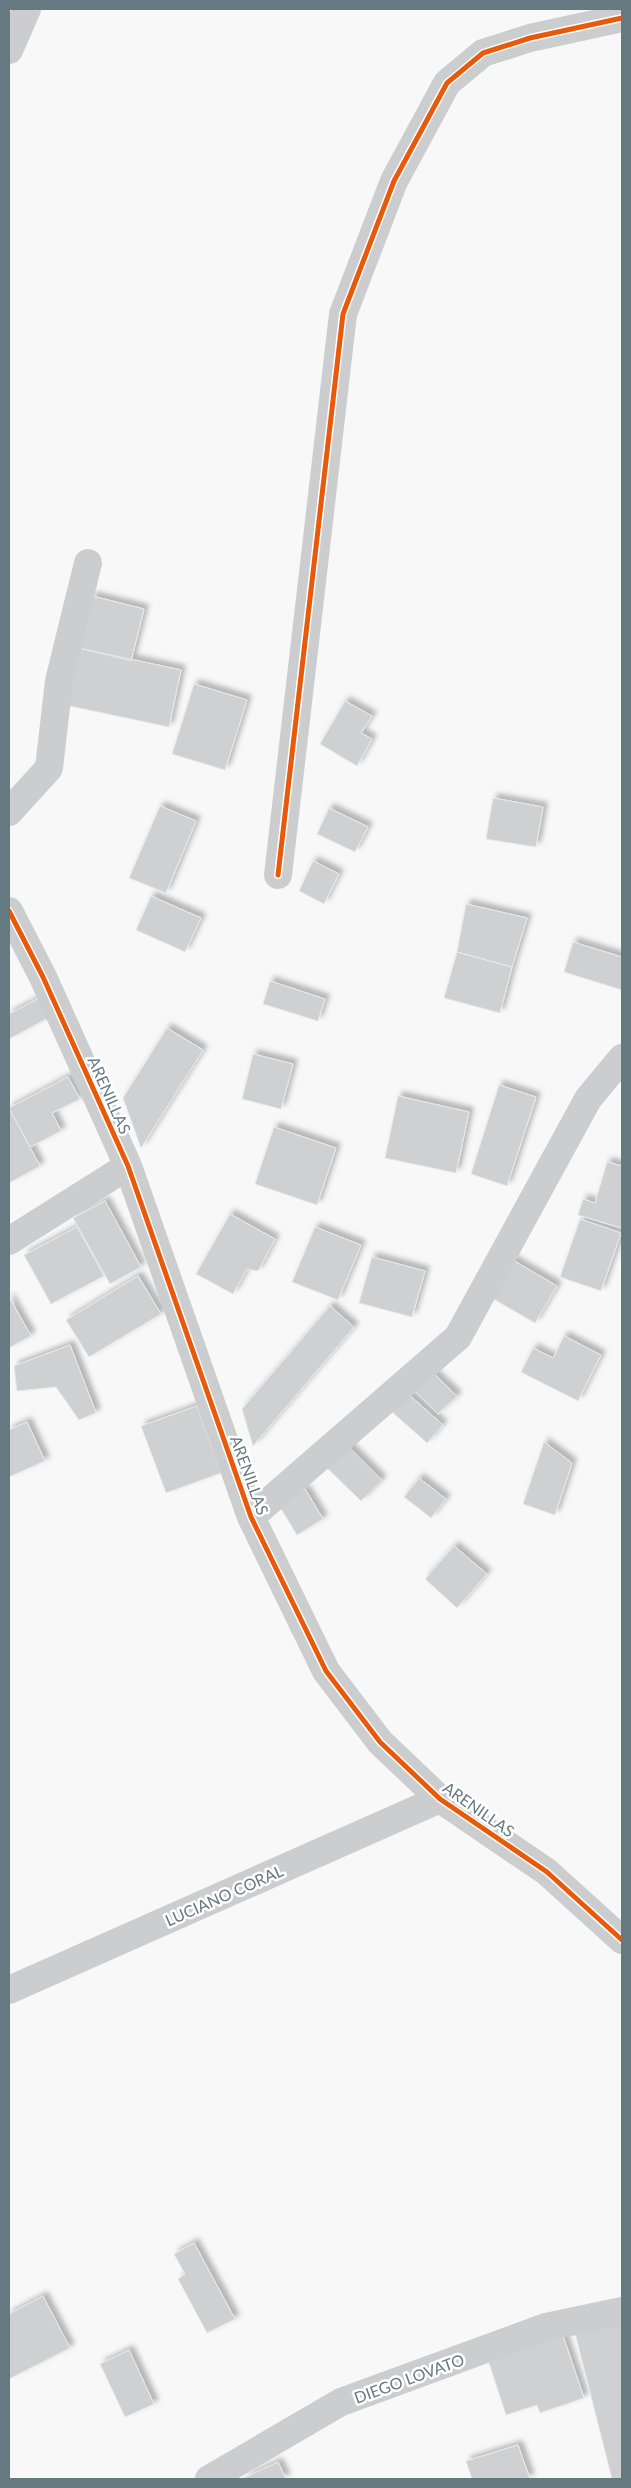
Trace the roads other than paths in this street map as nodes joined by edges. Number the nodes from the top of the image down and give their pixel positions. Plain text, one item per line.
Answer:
1 (28, 9) edge
2 (622, 18) edge
3 (9, 50) edge
4 (88, 563) dead end
5 (9, 812) edge
6 (278, 875) dead end
7 (9, 911) edge
8 (622, 1058) edge
9 (128, 1166) junction
10 (9, 1241) edge
11 (251, 1517) junction
12 (440, 1799) junction
13 (622, 1940) edge
14 (9, 1990) edge
15 (622, 2311) edge
16 (209, 2479) edge

1 - 3 street
2 - 6 street
4 - 5 street
7 - 9 street, ARENILLAS
8 - 11 street
9 - 10 street
9 - 11 street, ARENILLAS
11 - 12 street, ARENILLAS
12 - 13 street, ARENILLAS
12 - 14 street, LUCIANO CORAL
15 - 16 street, DIEGO LOVATO

